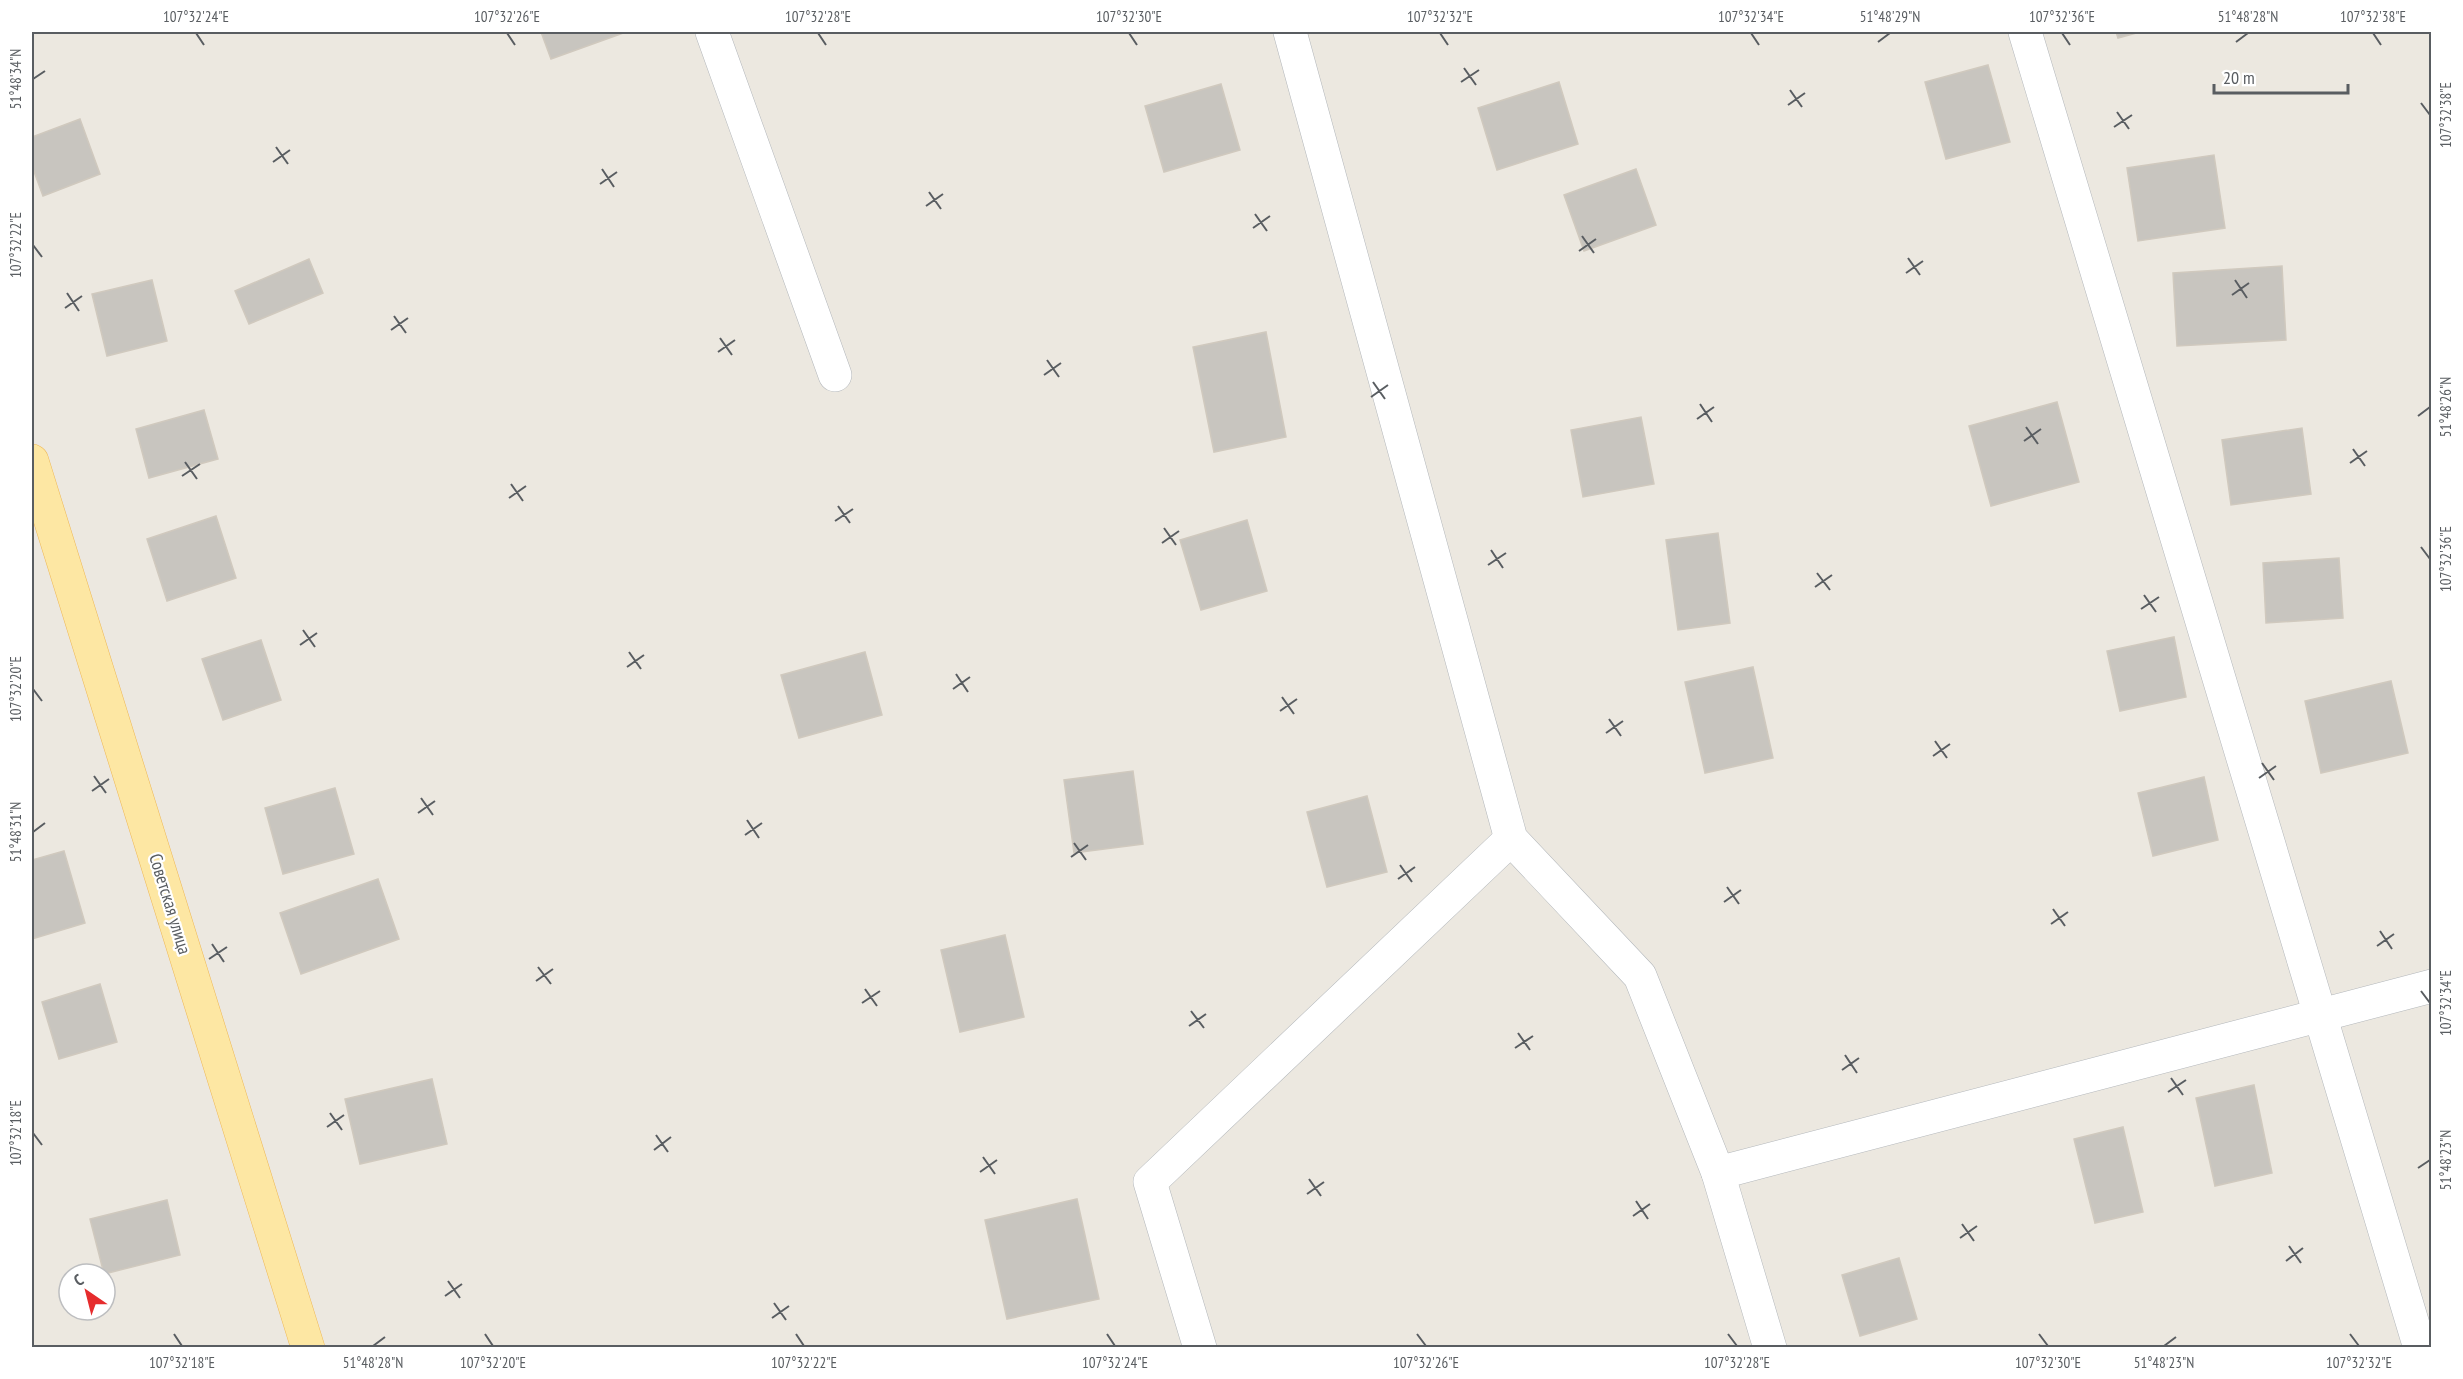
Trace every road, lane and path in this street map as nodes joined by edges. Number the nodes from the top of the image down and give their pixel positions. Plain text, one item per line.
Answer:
1 (712, 32) edge
2 (1290, 32) edge
3 (2025, 32) edge
4 (835, 375) dead end
5 (32, 461) edge
6 (1511, 839) junction
7 (2432, 986) edge
8 (2320, 1016) junction
9 (1718, 1173) junction
10 (308, 1347) edge
11 (1200, 1347) edge
12 (1770, 1347) edge
13 (2420, 1347) edge

1 - 4 street
2 - 6 street
3 - 8 street
5 - 10 main road, Советская улица
6 - 9 street
6 - 11 street
7 - 8 street
8 - 9 street
8 - 13 street
9 - 12 street

